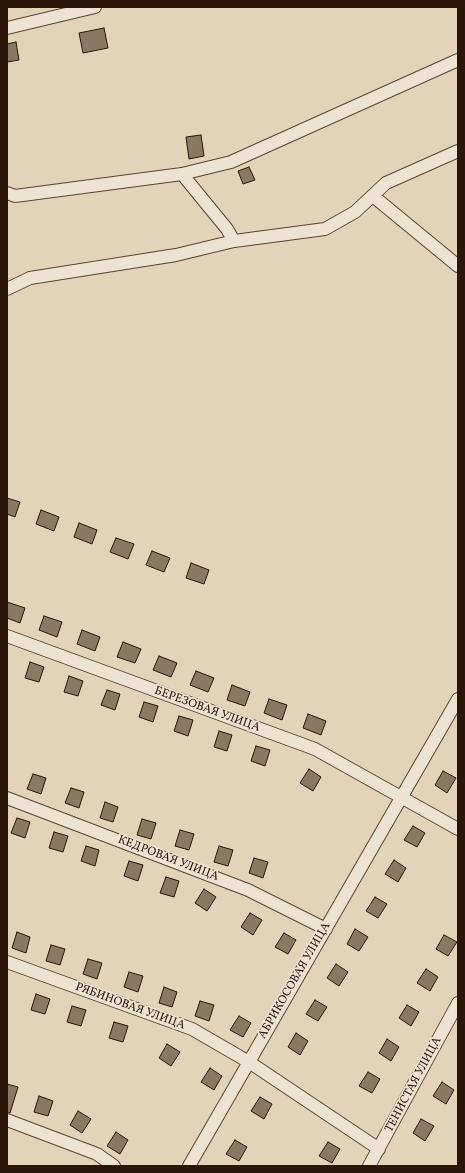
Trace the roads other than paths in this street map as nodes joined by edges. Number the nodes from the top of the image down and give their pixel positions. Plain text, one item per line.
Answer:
1 (95, 7) edge
2 (7, 28) edge
3 (458, 60) edge
4 (458, 151) edge
5 (182, 174) junction
6 (7, 193) edge
7 (373, 196) junction
8 (234, 241) junction
9 (458, 266) edge
10 (7, 289) edge
11 (7, 636) edge
12 (458, 699) edge
13 (402, 796) junction
14 (7, 798) edge
15 (458, 829) edge
16 (326, 929) junction
17 (7, 962) edge
18 (458, 1003) edge
19 (249, 1062) junction
20 (7, 1120) edge
21 (379, 1149) junction
22 (114, 1166) edge
23 (189, 1166) edge
24 (369, 1166) edge

1 - 2 street
3 - 5 street
4 - 7 street
5 - 6 street
5 - 8 street
7 - 8 street
7 - 9 street
8 - 10 street
11 - 13 street, БЕРЕЗОВАЯ УЛИЦА
12 - 13 street, АБРИКОСОВАЯ УЛИЦА
13 - 15 street, БЕРЕЗОВАЯ УЛИЦА
13 - 16 street, АБРИКОСОВАЯ УЛИЦА
14 - 16 street, КЕДРОВАЯ УЛИЦА
16 - 19 street, АБРИКОСОВАЯ УЛИЦА
17 - 19 street, РЯБИНОВАЯ УЛИЦА
18 - 21 street, ТЕНИСТАЯ УЛИЦА
19 - 21 street, РЯБИНОВАЯ УЛИЦА
19 - 23 street, АБРИКОСОВАЯ УЛИЦА
20 - 22 street
21 - 24 street, ТЕНИСТАЯ УЛИЦА

